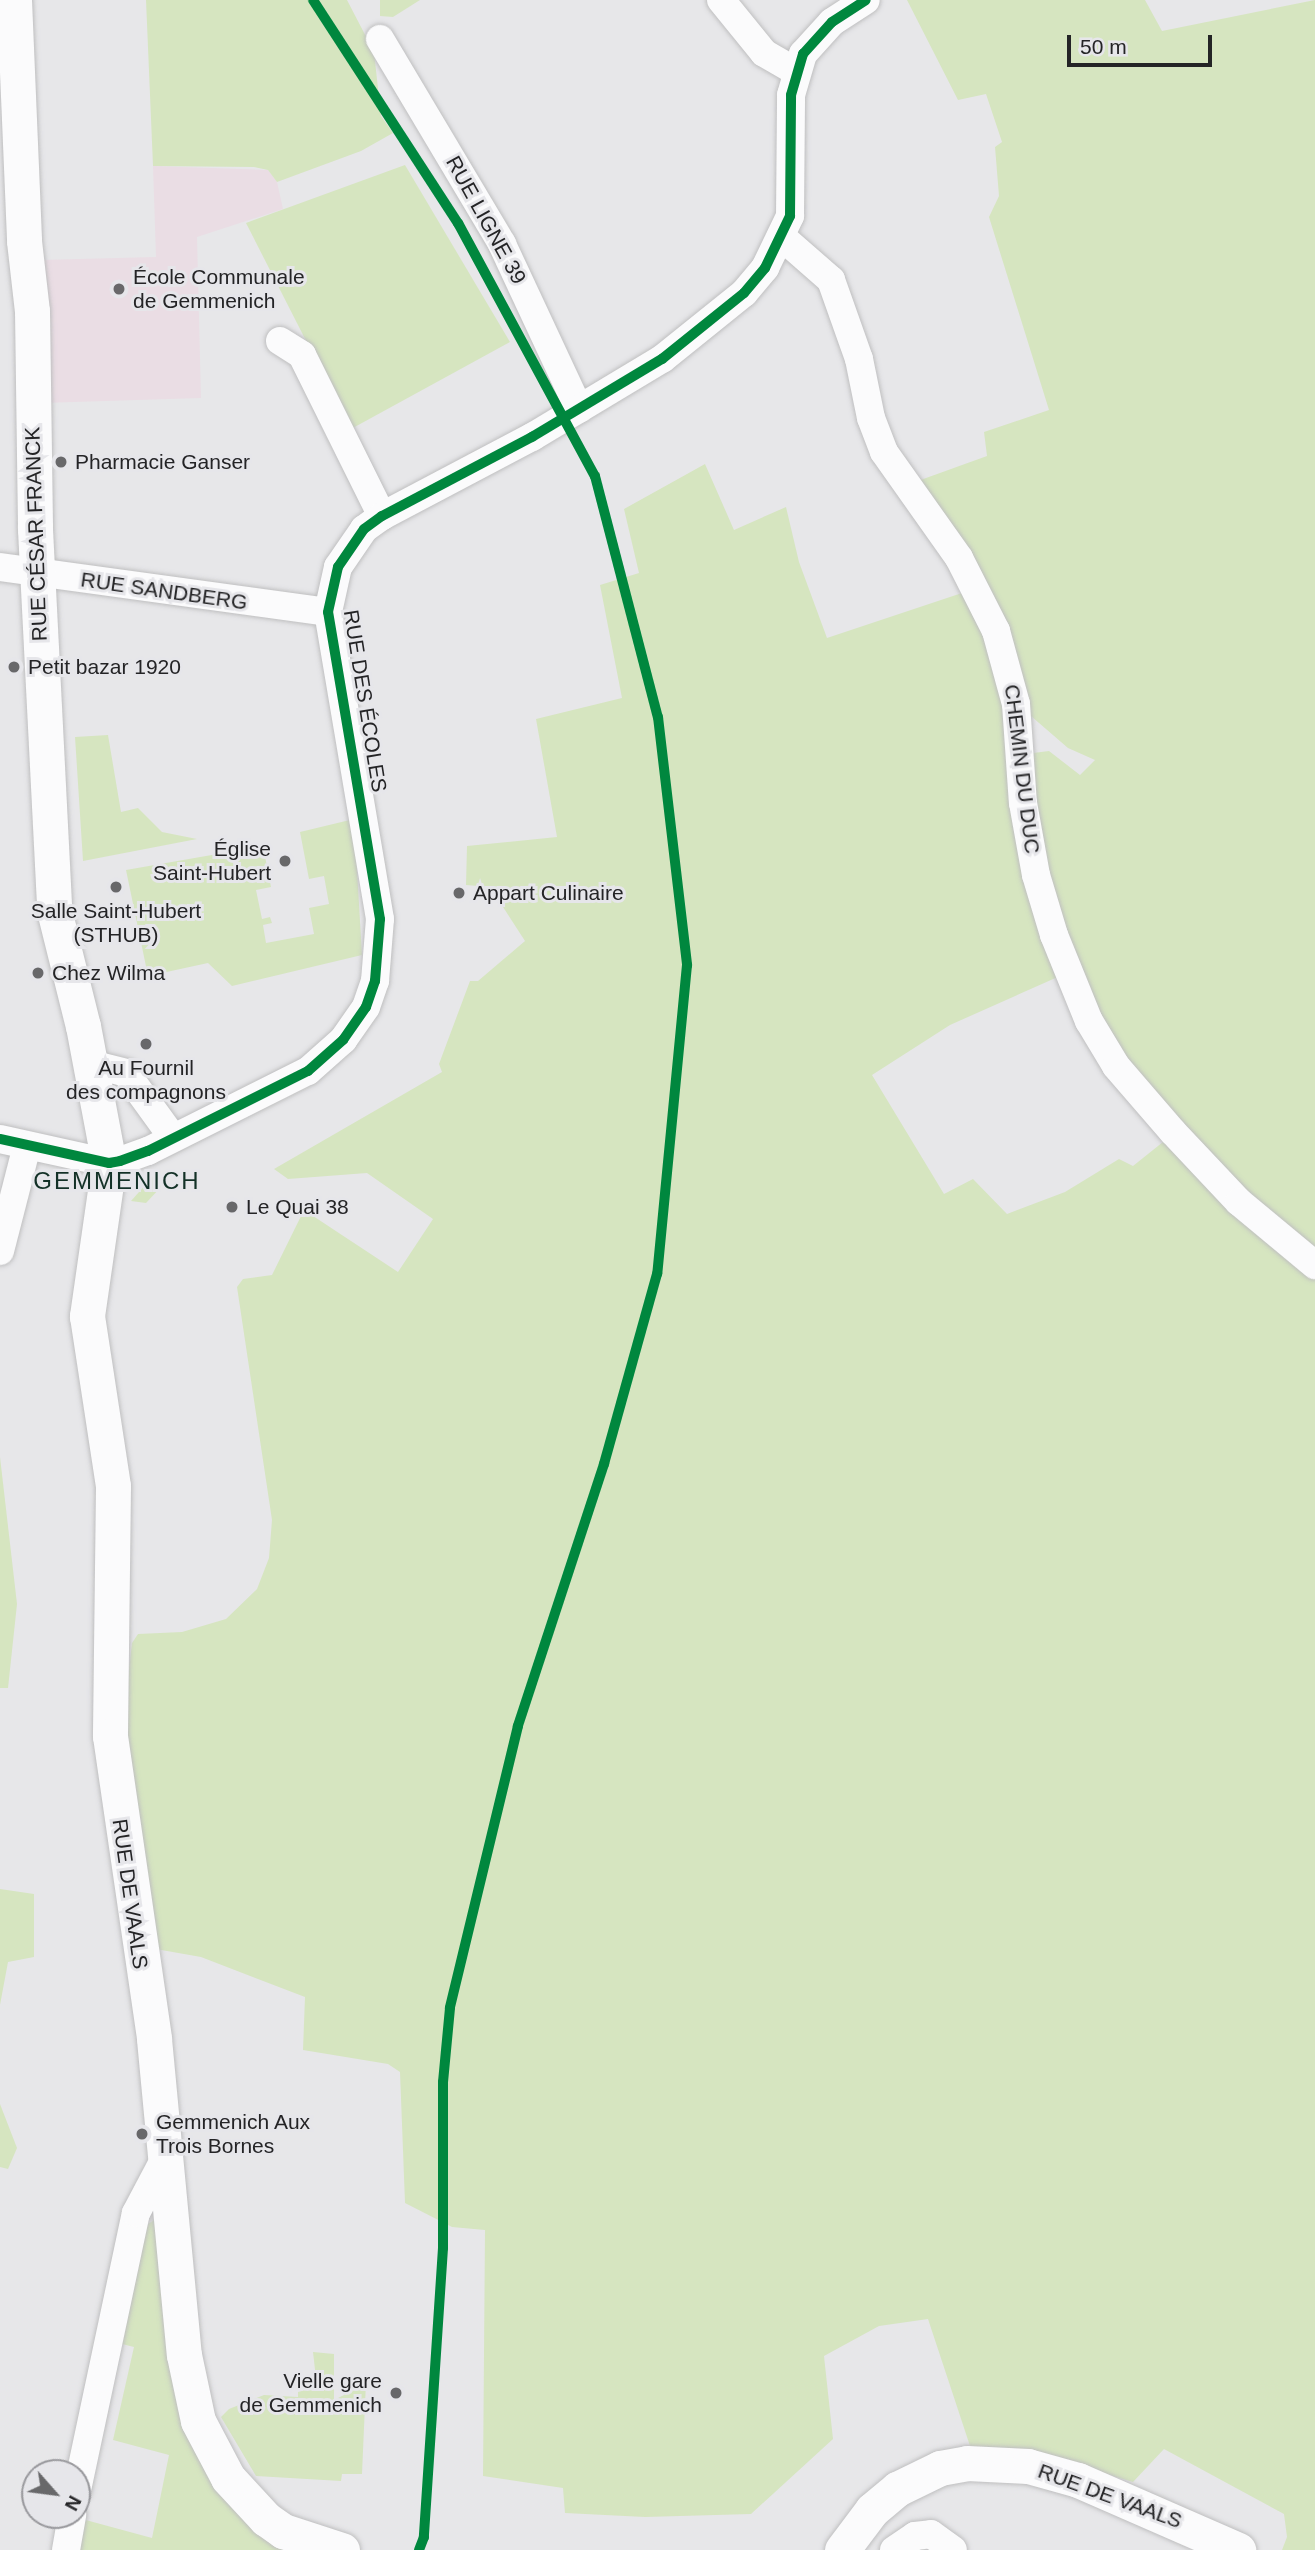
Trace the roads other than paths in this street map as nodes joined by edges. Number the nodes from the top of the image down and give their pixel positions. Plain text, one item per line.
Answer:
1 (14, 0) edge
2 (721, 0) edge
3 (866, 0) edge
4 (380, 39) dead end
5 (797, 72) junction
6 (783, 238) junction
7 (280, 341) dead end
8 (579, 409) junction
9 (382, 516) junction
10 (0, 567) edge
11 (36, 571) junction
12 (328, 612) junction
13 (91, 1064) junction
14 (173, 1138) junction
15 (13, 1142) edge
16 (109, 1163) junction
17 (0, 1251) edge
18 (1315, 1265) edge
19 (166, 2156) junction
20 (84, 2459) edge
21 (70, 2529) edge
22 (66, 2550) edge
23 (342, 2550) edge
24 (842, 2550) edge
25 (894, 2550) edge
26 (953, 2550) edge
27 (1238, 2550) edge

1 - 11 main road, RUE CÉSAR FRANCK
2 - 5 street
3 - 5 street, RUE DES ÉCOLES
4 - 8 street, RUE LIGNE 39
5 - 6 street, RUE DES ÉCOLES
6 - 8 street, RUE DES ÉCOLES
6 - 18 street, CHEMIN DU DUC
7 - 9 street
8 - 9 street, RUE DES ÉCOLES
9 - 12 street, RUE DES ÉCOLES
10 - 11 street, RUE SANDBERG
11 - 12 street, RUE SANDBERG
11 - 13 main road, RUE CÉSAR FRANCK
12 - 14 street, RUE DES ÉCOLES
13 - 14 street
13 - 16 main road, RUE CÉSAR FRANCK
14 - 16 street, RUE DES ÉCOLES
15 - 16 street
15 - 17 street
16 - 19 main road, RUE DE VAALS
19 - 20 street
19 - 23 main road, RUE DE VAALS
21 - 22 street
24 - 27 main road, RUE DE VAALS
25 - 26 street

